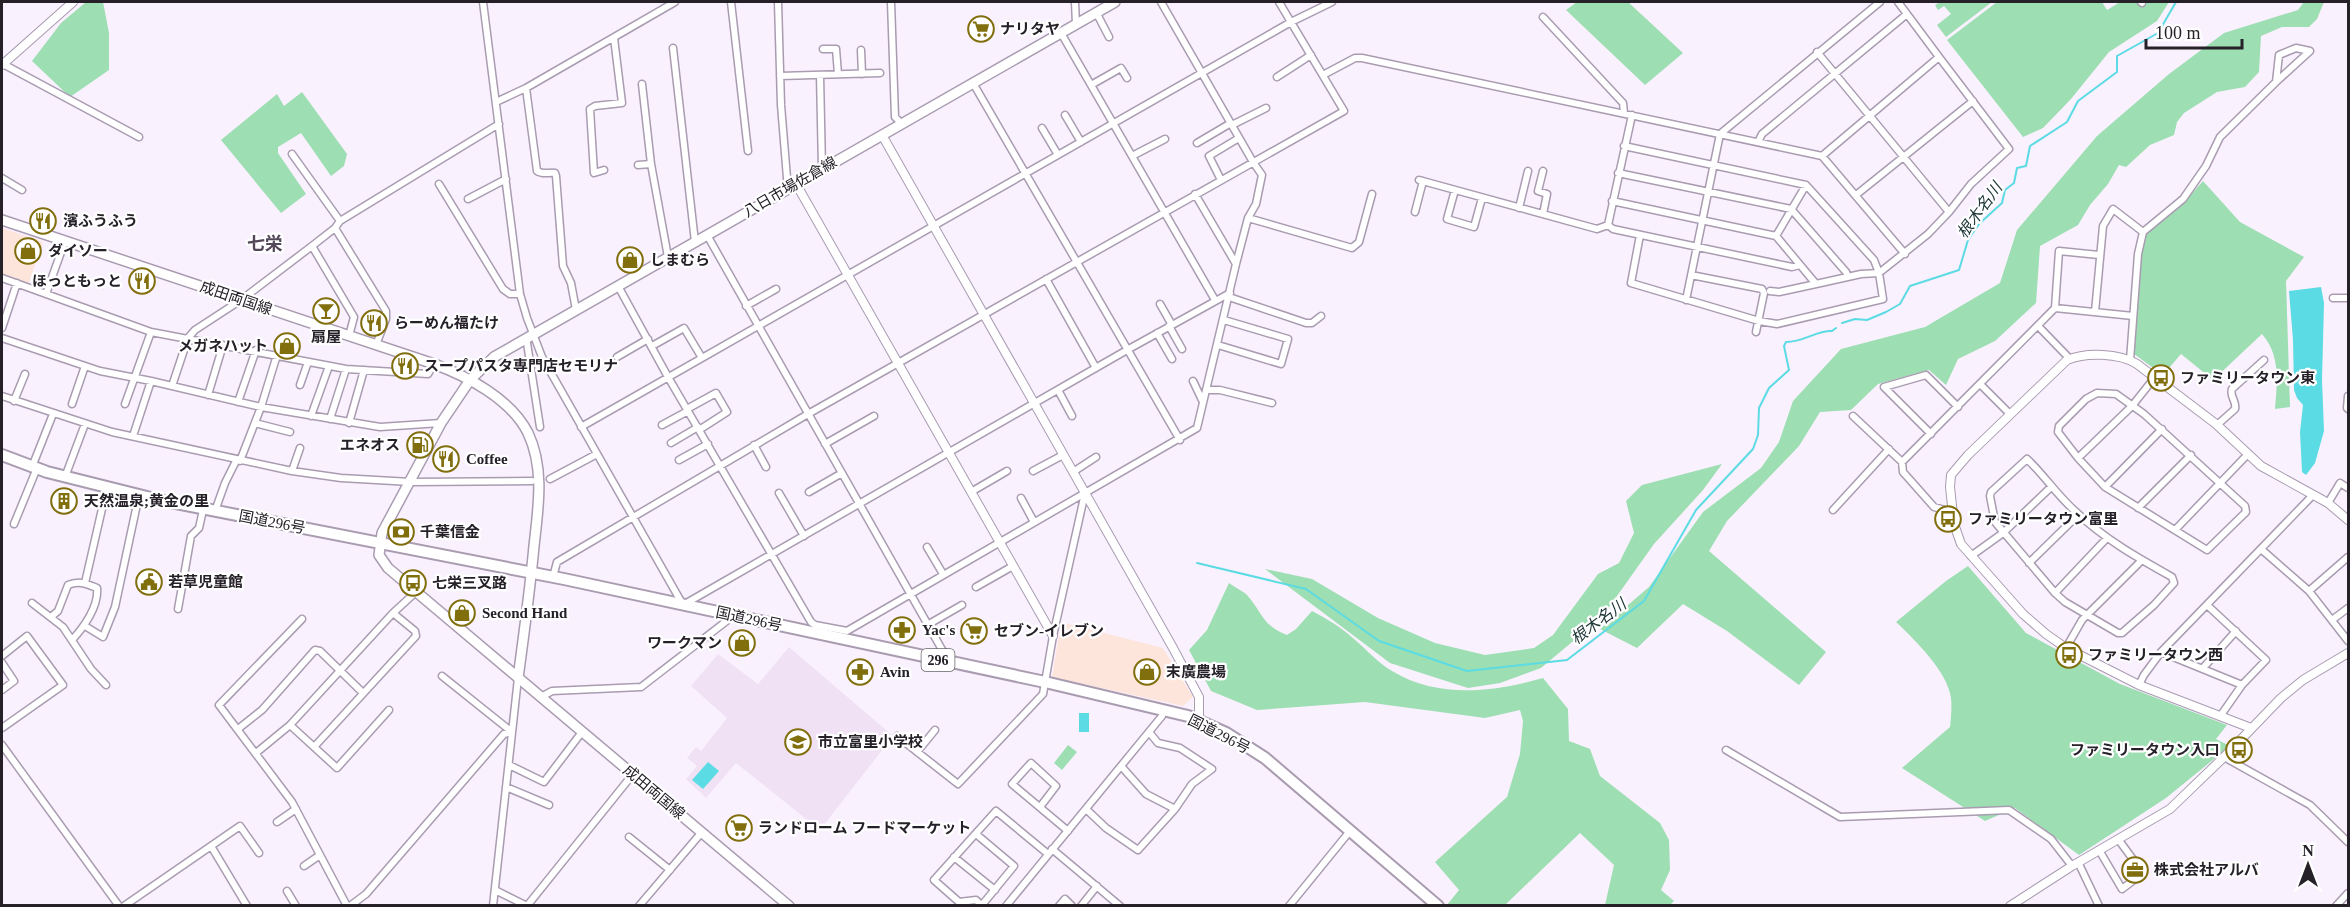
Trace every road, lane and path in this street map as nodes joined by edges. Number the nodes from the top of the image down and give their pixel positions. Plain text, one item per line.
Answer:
1 (73, 2) edge
2 (483, 2) edge
3 (675, 2) edge
4 (731, 2) edge
5 (778, 2) edge
6 (891, 2) edge
7 (1075, 2) edge
8 (1115, 2) edge
9 (1161, 2) edge
10 (1279, 2) edge
11 (1332, 2) edge
12 (1880, 2) edge
13 (1898, 2) edge
14 (1315, 5) edge
15 (1096, 12) junction
16 (1907, 14) junction
17 (1544, 17) dead end
18 (1291, 22) junction
19 (1076, 24) junction
20 (1061, 33) junction
21 (1109, 37) dead end
22 (614, 38) junction
23 (673, 48) dead end
24 (823, 49) dead end
25 (861, 50) dead end
26 (1817, 52) junction
27 (1311, 55) junction
28 (1940, 57) junction
29 (2, 65) edge
30 (880, 73) dead end
31 (1203, 73) junction
32 (1835, 73) junction
33 (838, 74) junction
34 (862, 74) junction
35 (820, 75) junction
36 (1323, 75) junction
37 (780, 76) junction
38 (1277, 77) dead end
39 (1127, 78) dead end
40 (2276, 82) junction
41 (973, 83) junction
42 (642, 84) dead end
43 (1091, 85) junction
44 (526, 88) junction
45 (1973, 101) junction
46 (496, 102) junction
47 (1266, 108) dead end
48 (1624, 114) junction
49 (1869, 114) junction
50 (1065, 115) dead end
51 (1632, 115) junction
52 (1114, 123) junction
53 (499, 124) junction
54 (902, 124) junction
55 (1231, 124) junction
56 (1042, 128) dead end
57 (1720, 134) junction
58 (882, 135) junction
59 (139, 137) dead end
60 (1239, 138) junction
61 (1165, 139) dead end
62 (1081, 142) junction
63 (1758, 142) junction
64 (1197, 143) dead end
65 (1624, 146) junction
66 (748, 150) dead end
67 (292, 154) dead end
68 (1058, 155) junction
69 (1132, 156) junction
70 (1822, 156) junction
71 (1904, 157) junction
72 (1253, 162) junction
73 (651, 164) junction
74 (1713, 164) junction
75 (638, 165) dead end
76 (822, 169) junction
77 (604, 170) dead end
78 (1528, 171) dead end
79 (1543, 171) dead end
80 (1618, 172) junction
81 (1026, 173) junction
82 (2, 178) edge
83 (506, 179) junction
84 (1221, 180) junction
85 (439, 184) dead end
86 (1806, 184) junction
87 (793, 186) junction
88 (22, 190) dead end
89 (1455, 190) junction
90 (1708, 192) junction
91 (1195, 194) junction
92 (1372, 194) dead end
93 (1856, 195) junction
94 (1482, 198) junction
95 (468, 199) dead end
96 (1612, 201) junction
97 (1519, 208) junction
98 (1791, 209) junction
99 (1163, 212) junction
100 (1415, 212) dead end
101 (1949, 212) junction
102 (1543, 214) junction
103 (1248, 218) junction
104 (2, 220) edge
105 (340, 220) junction
106 (1703, 220) junction
107 (1608, 225) junction
108 (934, 226) junction
109 (335, 228) junction
110 (2144, 232) junction
111 (707, 235) junction
112 (1641, 235) junction
113 (1776, 236) junction
114 (65, 241) junction
115 (695, 242) junction
116 (312, 246) junction
117 (1697, 247) junction
118 (1905, 254) junction
119 (2099, 255) junction
120 (668, 257) junction
121 (1076, 262) junction
122 (1236, 264) junction
123 (1800, 265) junction
124 (1880, 273) junction
125 (849, 275) junction
126 (1691, 275) junction
127 (1848, 277) junction
128 (2, 278) edge
129 (1046, 279) junction
130 (17, 283) junction
131 (1816, 284) junction
132 (618, 286) junction
133 (776, 289) dead end
134 (1770, 291) dead end
135 (46, 294) junction
136 (520, 294) junction
137 (1229, 295) junction
138 (2333, 298) dead end
139 (2349, 298) edge
140 (241, 300) junction
141 (1215, 300) junction
142 (1686, 300) junction
143 (1160, 304) dead end
144 (746, 306) junction
145 (2055, 308) junction
146 (576, 310) junction
147 (2095, 312) junction
148 (982, 315) junction
149 (1321, 316) dead end
150 (2133, 316) junction
151 (1224, 320) junction
152 (1759, 321) junction
153 (2, 324) edge
154 (757, 326) junction
155 (1170, 326) junction
156 (2039, 327) junction
157 (151, 332) junction
158 (1756, 332) dead end
159 (534, 333) junction
160 (1157, 333) junction
161 (349, 336) junction
162 (2, 338) edge
163 (188, 338) junction
164 (648, 339) junction
165 (527, 343) dead end
166 (223, 345) junction
167 (376, 345) junction
168 (1218, 345) junction
169 (652, 346) junction
170 (1182, 349) dead end
171 (256, 350) junction
172 (1126, 350) junction
173 (277, 355) junction
174 (617, 357) dead end
175 (702, 358) junction
176 (2070, 359) junction
177 (1172, 360) dead end
178 (2130, 360) junction
179 (2264, 360) dead end
180 (308, 362) junction
181 (898, 363) junction
182 (434, 364) junction
183 (85, 366) junction
184 (329, 366) junction
185 (1096, 368) junction
186 (346, 369) junction
187 (364, 370) junction
188 (25, 374) dead end
189 (668, 377) junction
190 (2155, 377) junction
191 (133, 379) junction
192 (470, 380) junction
193 (151, 381) junction
194 (1193, 381) dead end
195 (1980, 384) junction
196 (300, 385) dead end
197 (172, 386) junction
198 (1058, 390) junction
199 (1206, 390) junction
200 (208, 395) junction
201 (2, 396) edge
202 (2349, 396) edge
203 (14, 400) junction
204 (238, 402) junction
205 (1203, 402) junction
206 (1272, 403) dead end
207 (72, 404) dead end
208 (125, 404) dead end
209 (1033, 404) junction
210 (2132, 406) junction
211 (261, 407) junction
212 (1958, 407) junction
213 (2349, 408) edge
214 (688, 410) junction
215 (2009, 413) junction
216 (53, 414) junction
217 (808, 414) junction
218 (311, 416) junction
219 (874, 416) dead end
220 (1072, 416) dead end
221 (1853, 416) dead end
222 (330, 419) junction
223 (255, 423) junction
224 (349, 423) junction
225 (441, 423) junction
226 (85, 424) junction
227 (662, 425) dead end
228 (2217, 425) junction
229 (540, 427) dead end
230 (581, 427) junction
231 (698, 428) junction
232 (2162, 429) junction
233 (290, 432) dead end
234 (1931, 434) junction
235 (133, 436) junction
236 (1180, 440) junction
237 (671, 443) dead end
238 (708, 444) junction
239 (825, 444) junction
240 (754, 445) junction
241 (300, 448) dead end
242 (1889, 449) junction
243 (948, 452) junction
244 (597, 454) junction
245 (1063, 454) junction
246 (2, 455) edge
247 (2191, 455) junction
248 (2247, 455) junction
249 (1096, 457) dead end
250 (2078, 458) junction
251 (679, 460) dead end
252 (238, 461) junction
253 (1902, 462) junction
254 (720, 465) junction
255 (766, 467) dead end
256 (34, 468) junction
257 (292, 471) junction
258 (1006, 471) dead end
259 (1033, 471) dead end
260 (1073, 472) junction
261 (842, 473) junction
262 (65, 477) junction
263 (549, 479) dead end
264 (532, 481) dead end
265 (411, 482) junction
266 (2221, 482) junction
267 (107, 487) junction
268 (2105, 487) junction
269 (2051, 488) junction
270 (2349, 488) edge
271 (809, 492) dead end
272 (971, 492) junction
273 (1085, 493) junction
274 (780, 494) dead end
275 (139, 495) junction
276 (2313, 495) junction
277 (1021, 498) dead end
278 (2328, 503) junction
279 (860, 505) junction
280 (2138, 508) junction
281 (203, 510) junction
282 (1833, 510) dead end
283 (215, 512) junction
284 (1952, 512) junction
285 (2078, 515) junction
286 (632, 516) junction
287 (2349, 520) edge
288 (1034, 522) junction
289 (14, 524) dead end
290 (2175, 530) junction
291 (2003, 532) junction
292 (804, 536) junction
293 (2107, 538) junction
294 (379, 542) junction
295 (999, 542) junction
296 (927, 547) dead end
297 (2261, 549) junction
298 (772, 555) junction
299 (1971, 556) junction
300 (2349, 557) edge
301 (2142, 560) junction
302 (2029, 563) junction
303 (1013, 566) junction
304 (532, 573) junction
305 (943, 574) junction
306 (553, 577) junction
307 (85, 583) junction
308 (976, 587) dead end
309 (417, 591) junction
310 (2309, 591) junction
311 (910, 593) junction
312 (2055, 593) junction
313 (32, 603) dead end
314 (962, 604) dead end
315 (683, 605) junction
316 (2207, 605) junction
317 (2349, 608) edge
318 (178, 609) dead end
319 (393, 613) junction
320 (2086, 615) junction
321 (734, 616) junction
322 (51, 617) junction
323 (302, 619) dead end
324 (2332, 621) junction
325 (929, 624) junction
326 (85, 626) junction
327 (2236, 631) junction
328 (833, 633) junction
329 (1053, 636) junction
330 (72, 640) junction
331 (2349, 641) edge
332 (2066, 648) junction
333 (2161, 652) junction
334 (2349, 653) edge
335 (2, 656) edge
336 (949, 662) junction
337 (2, 663) edge
338 (2203, 668) junction
339 (339, 669) junction
340 (442, 676) dead end
341 (518, 678) junction
342 (1045, 682) junction
343 (106, 685) dead end
344 (2139, 685) junction
345 (2242, 685) junction
346 (2, 690) edge
347 (363, 693) junction
348 (541, 697) junction
349 (1163, 709) junction
350 (389, 710) dead end
351 (2221, 715) junction
352 (1199, 721) junction
353 (290, 725) junction
354 (2, 728) edge
355 (2251, 728) junction
356 (238, 729) junction
357 (935, 730) dead end
358 (512, 732) junction
359 (582, 732) junction
360 (1149, 732) junction
361 (897, 736) dead end
362 (2, 745) edge
363 (314, 747) junction
364 (1726, 750) dead end
365 (917, 752) junction
366 (256, 753) junction
367 (2224, 758) junction
368 (509, 765) junction
369 (1121, 766) junction
370 (633, 774) junction
371 (506, 787) junction
372 (549, 805) dead end
373 (1040, 807) junction
374 (296, 809) junction
375 (1086, 809) junction
376 (1175, 809) junction
377 (277, 822) dead end
378 (1068, 831) junction
379 (1350, 831) junction
380 (702, 832) junction
381 (976, 834) junction
382 (629, 837) dead end
383 (2118, 839) junction
384 (2349, 842) edge
385 (211, 846) junction
386 (2099, 850) junction
387 (1050, 851) junction
388 (259, 853) dead end
389 (321, 855) junction
390 (954, 857) junction
391 (2075, 864) junction
392 (304, 866) dead end
393 (670, 870) junction
394 (1097, 886) junction
395 (495, 890) junction
396 (994, 890) junction
397 (287, 891) dead end
398 (2349, 893) edge
399 (982, 905) edge
400 (119, 906) edge
401 (124, 906) edge
402 (247, 906) edge
403 (296, 906) edge
404 (349, 906) edge
405 (493, 906) edge
406 (527, 906) edge
407 (639, 906) edge
408 (789, 906) edge
409 (1006, 906) edge
410 (1059, 906) edge
411 (1072, 906) edge
412 (1081, 906) edge
413 (1120, 906) edge
414 (1289, 906) edge
415 (1438, 906) edge
416 (2010, 906) edge
417 (2099, 906) edge
418 (2336, 906) edge

1 - 29 street
2 - 46 street
3 - 22 street
4 - 66 street
5 - 37 street
6 - 54 street
7 - 19 street
8 - 15 main road, 八日市場佐倉線
9 - 31 street
10 - 18 street
11 - 14 street
12 - 26 street
13 - 16 street
14 - 18 street
15 - 19 main road, 八日市場佐倉線
15 - 21 street
16 - 28 street
16 - 32 street
17 - 48 street
18 - 27 street
18 - 31 street
19 - 20 main road, 八日市場佐倉線
20 - 41 main road, 八日市場佐倉線
20 - 43 street
22 - 44 street
22 - 77 street
23 - 115 street
24 - 33 street
25 - 34 street
26 - 32 street
26 - 57 street
27 - 36 street
27 - 38 street
28 - 45 street
28 - 49 street
29 - 59 street
30 - 34 street
31 - 52 street
31 - 55 street
32 - 49 street
32 - 63 street
33 - 34 street
33 - 35 street
35 - 37 street
35 - 76 street
36 - 48 street
36 - 72 street
37 - 87 street
39 - 43 street
40 - 40 street
40 - 110 street
41 - 54 main road, 八日市場佐倉線
41 - 81 street
42 - 73 street
43 - 52 street
44 - 46 street
44 - 146 street
45 - 71 street
45 - 101 street
46 - 53 street
47 - 55 street
48 - 51 street
49 - 70 street
49 - 71 street
50 - 62 street
51 - 57 street
51 - 65 street
52 - 62 street
52 - 69 street
53 - 83 street
53 - 105 street
54 - 58 main road, 八日市場佐倉線
55 - 60 street
55 - 64 street
56 - 68 street
57 - 63 street
57 - 74 street
58 - 76 main road, 八日市場佐倉線
58 - 108 street
60 - 72 street
60 - 84 street
61 - 69 street
62 - 68 street
63 - 70 street
65 - 74 street
65 - 80 street
67 - 105 street
68 - 81 street
69 - 99 street
70 - 93 street
71 - 93 street
71 - 101 street
72 - 84 street
72 - 103 street
73 - 75 street
73 - 120 street
74 - 86 street
74 - 90 street
76 - 87 main road, 八日市場佐倉線
78 - 97 street
79 - 102 street
80 - 90 street
80 - 96 street
81 - 108 street
81 - 121 street
82 - 88 street
83 - 95 street
83 - 136 street
84 - 91 street
85 - 136 street
86 - 98 street
86 - 124 street
87 - 111 main road, 八日市場佐倉線
87 - 125 street
89 - 94 street
89 - 94 street
89 - 100 street
90 - 98 street
90 - 106 street
91 - 99 street
91 - 122 street
92 - 103 street
93 - 118 street
94 - 97 street
96 - 106 street
96 - 107 street
97 - 102 street
98 - 113 street
98 - 127 street
99 - 121 street
99 - 141 street
101 - 118 street
102 - 107 street
103 - 122 street
104 - 114 main road, 成田両国線
105 - 109 street
106 - 113 street
106 - 117 street
107 - 112 street
108 - 125 street
108 - 148 street
109 - 116 street
109 - 167 street
110 - 119 street
110 - 150 street
111 - 115 main road, 八日市場佐倉線
111 - 144 street
112 - 117 street
112 - 142 street
113 - 123 street
114 - 135 street
114 - 140 main road, 成田両国線
115 - 120 main road, 八日市場佐倉線
116 - 140 street
116 - 161 street
117 - 123 street
117 - 126 street
118 - 124 street
119 - 145 street
119 - 147 street
120 - 132 main road, 八日市場佐倉線
121 - 129 street
121 - 172 street
122 - 137 street
123 - 131 street
124 - 127 street
124 - 152 street
125 - 154 street
125 - 181 street
126 - 142 street
126 - 152 street
127 - 131 street
128 - 130 street
129 - 148 street
129 - 185 street
130 - 135 street
130 - 153 street
131 - 134 street
132 - 146 main road, 八日市場佐倉線
132 - 164 street
133 - 144 street
135 - 157 street
136 - 159 street
137 - 141 street
137 - 149 street
137 - 151 street
138 - 139 street
140 - 161 main road, 成田両国線
140 - 163 street
141 - 155 street
142 - 152 street
143 - 155 street
144 - 154 street
145 - 147 street
145 - 156 street
146 - 159 main road, 八日市場佐倉線
147 - 150 street
148 - 181 street
148 - 209 street
150 - 178 street
151 - 168 street
151 - 168 street
152 - 158 street
154 - 175 street
154 - 217 street
155 - 160 street
155 - 170 street
156 - 176 street
156 - 195 street
157 - 163 street
157 - 191 street
159 - 192 main road, 八日市場佐倉線
159 - 230 street
160 - 172 street
160 - 177 street
161 - 167 main road, 成田両国線
162 - 183 street
163 - 166 street
163 - 197 street
164 - 169 street
164 - 174 street
165 - 229 street
166 - 171 street
166 - 200 street
167 - 182 main road, 成田両国線
168 - 199 street
169 - 175 street
169 - 189 street
171 - 173 street
171 - 204 street
172 - 185 street
172 - 236 street
173 - 180 street
173 - 211 street
175 - 189 street
176 - 178 street
176 - 215 street
178 - 190 street
179 - 228 street
180 - 184 street
180 - 196 street
181 - 217 street
181 - 243 street
182 - 187 street
182 - 192 main road, 成田両国線
183 - 191 street
183 - 207 street
184 - 186 street
184 - 218 street
185 - 198 street
186 - 187 street
186 - 222 street
187 - 224 street
188 - 203 street
189 - 214 street
189 - 230 street
190 - 210 street
190 - 228 street
191 - 193 street
191 - 208 street
192 - 225 main road
192 - 304 main road, 成田両国線
193 - 197 street
193 - 235 street
194 - 205 street
195 - 212 street
195 - 215 street
197 - 200 street
198 - 209 street
198 - 220 street
199 - 205 street
199 - 206 street
200 - 204 street
201 - 203 street
202 - 213 street
203 - 216 street
204 - 211 street
205 - 236 street
209 - 243 street
209 - 245 street
210 - 232 street
210 - 250 street
210 - 250 street
211 - 218 street
211 - 223 street
212 - 234 street
212 - 234 street
214 - 227 street
214 - 231 street
214 - 231 street
215 - 284 street
216 - 226 street
216 - 256 street
217 - 239 street
217 - 240 street
218 - 222 street
219 - 239 street
221 - 242 street
222 - 224 street
223 - 233 street
223 - 252 street
224 - 225 street
225 - 265 main road
226 - 235 street
226 - 262 street
228 - 248 street
230 - 244 street
231 - 237 street
231 - 238 street
232 - 247 street
232 - 268 street
234 - 253 street
235 - 252 street
236 - 273 street
238 - 251 street
238 - 254 street
239 - 261 street
240 - 254 street
240 - 255 street
241 - 257 street
242 - 253 street
242 - 282 street
243 - 272 street
243 - 279 street
244 - 263 street
244 - 286 street
245 - 259 street
245 - 260 street
246 - 256 highway, 国道296号 / 296
247 - 266 street
247 - 280 street
248 - 266 street
248 - 276 street
249 - 260 street
250 - 268 street
252 - 257 street
252 - 283 street
253 - 284 street
254 - 286 street
254 - 298 street
256 - 262 highway, 国道296号 / 296
256 - 289 street
257 - 265 street
258 - 272 street
260 - 273 street
261 - 271 street
261 - 279 street
262 - 267 highway, 国道296号 / 296
264 - 265 street
265 - 294 main road
266 - 290 street
266 - 290 street
267 - 275 highway, 国道296号 / 296
267 - 307 street
268 - 280 street
269 - 285 street
269 - 291 street
269 - 291 street
270 - 278 street
272 - 295 street
273 - 288 street
273 - 329 street
273 - 352 street
274 - 292 street
275 - 281 highway, 国道296号 / 296
275 - 326 street
276 - 278 street
276 - 297 street
277 - 288 street
278 - 287 street
279 - 292 street
279 - 311 street
280 - 290 street
281 - 283 highway, 国道296号 / 296
281 - 318 street
283 - 294 highway, 国道296号 / 296
284 - 299 street
285 - 293 street
285 - 302 street
286 - 306 street
286 - 315 street
288 - 295 street
291 - 299 street
291 - 302 street
292 - 298 street
293 - 301 street
293 - 312 street
294 - 304 highway, 国道296号 / 296
294 - 309 main road, 成田両国線
295 - 303 street
295 - 305 street
296 - 305 street
297 - 310 street
297 - 316 street
298 - 315 street
298 - 328 street
299 - 332 street
300 - 310 street
301 - 320 street
301 - 320 street
302 - 312 street
303 - 308 street
303 - 329 street
304 - 306 highway, 国道296号 / 296
304 - 341 main road, 成田両国線
305 - 311 street
306 - 315 highway, 国道296号 / 296
307 - 322 street
307 - 326 street
309 - 319 street
309 - 341 main road, 成田両国線
310 - 324 street
311 - 325 street
311 - 328 street
312 - 320 street
313 - 322 street
314 - 325 street
315 - 321 highway, 国道296号 / 296
316 - 327 street
316 - 333 street
317 - 324 street
319 - 339 street
319 - 347 street
320 - 332 street
321 - 328 highway, 国道296号 / 296
321 - 348 street
322 - 330 street
323 - 356 street
324 - 331 street
325 - 336 street
326 - 330 street
327 - 338 street
327 - 345 street
328 - 336 highway, 国道296号 / 296
329 - 342 street
330 - 343 street
332 - 344 street
333 - 338 street
333 - 344 street
334 - 355 street
335 - 354 street
336 - 342 highway, 国道296号 / 296
337 - 346 street
338 - 345 street
339 - 347 street
339 - 353 street
339 - 356 street
340 - 358 street
341 - 348 main road, 成田両国線
341 - 358 street
342 - 349 highway, 国道296号 / 296
342 - 365 street
344 - 351 street
345 - 351 street
347 - 363 street
348 - 359 main road, 成田両国線
349 - 352 highway, 国道296号 / 296
349 - 360 street
350 - 363 street
351 - 355 street
352 - 379 highway, 国道296号 / 296
353 - 363 street
353 - 366 street
355 - 367 street
356 - 366 street
357 - 365 street
358 - 368 street
358 - 404 street
359 - 368 street
359 - 370 main road, 成田両国線
360 - 369 street
360 - 376 street
361 - 365 street
362 - 400 street
364 - 391 street
366 - 374 street
367 - 383 street
367 - 384 street
368 - 371 street
369 - 375 street
369 - 376 street
370 - 380 main road, 成田両国線
370 - 406 street
371 - 372 street
371 - 395 street
373 - 373 street
373 - 378 street
374 - 377 street
374 - 389 street
375 - 376 street
375 - 378 street
378 - 387 street
379 - 414 street
379 - 415 highway, 国道296号 / 296
380 - 393 street
380 - 408 main road, 成田両国線
381 - 387 street
381 - 390 street
381 - 396 street
382 - 393 street
383 - 386 street
383 - 386 street
385 - 388 street
385 - 401 street
385 - 402 street
386 - 391 street
387 - 394 street
387 - 409 street
389 - 392 street
389 - 404 street
390 - 396 street
390 - 399 street
391 - 416 street
391 - 417 street
393 - 407 street
394 - 412 street
394 - 413 street
395 - 405 street
395 - 406 street
396 - 399 street
397 - 403 street
398 - 418 street
410 - 411 street

